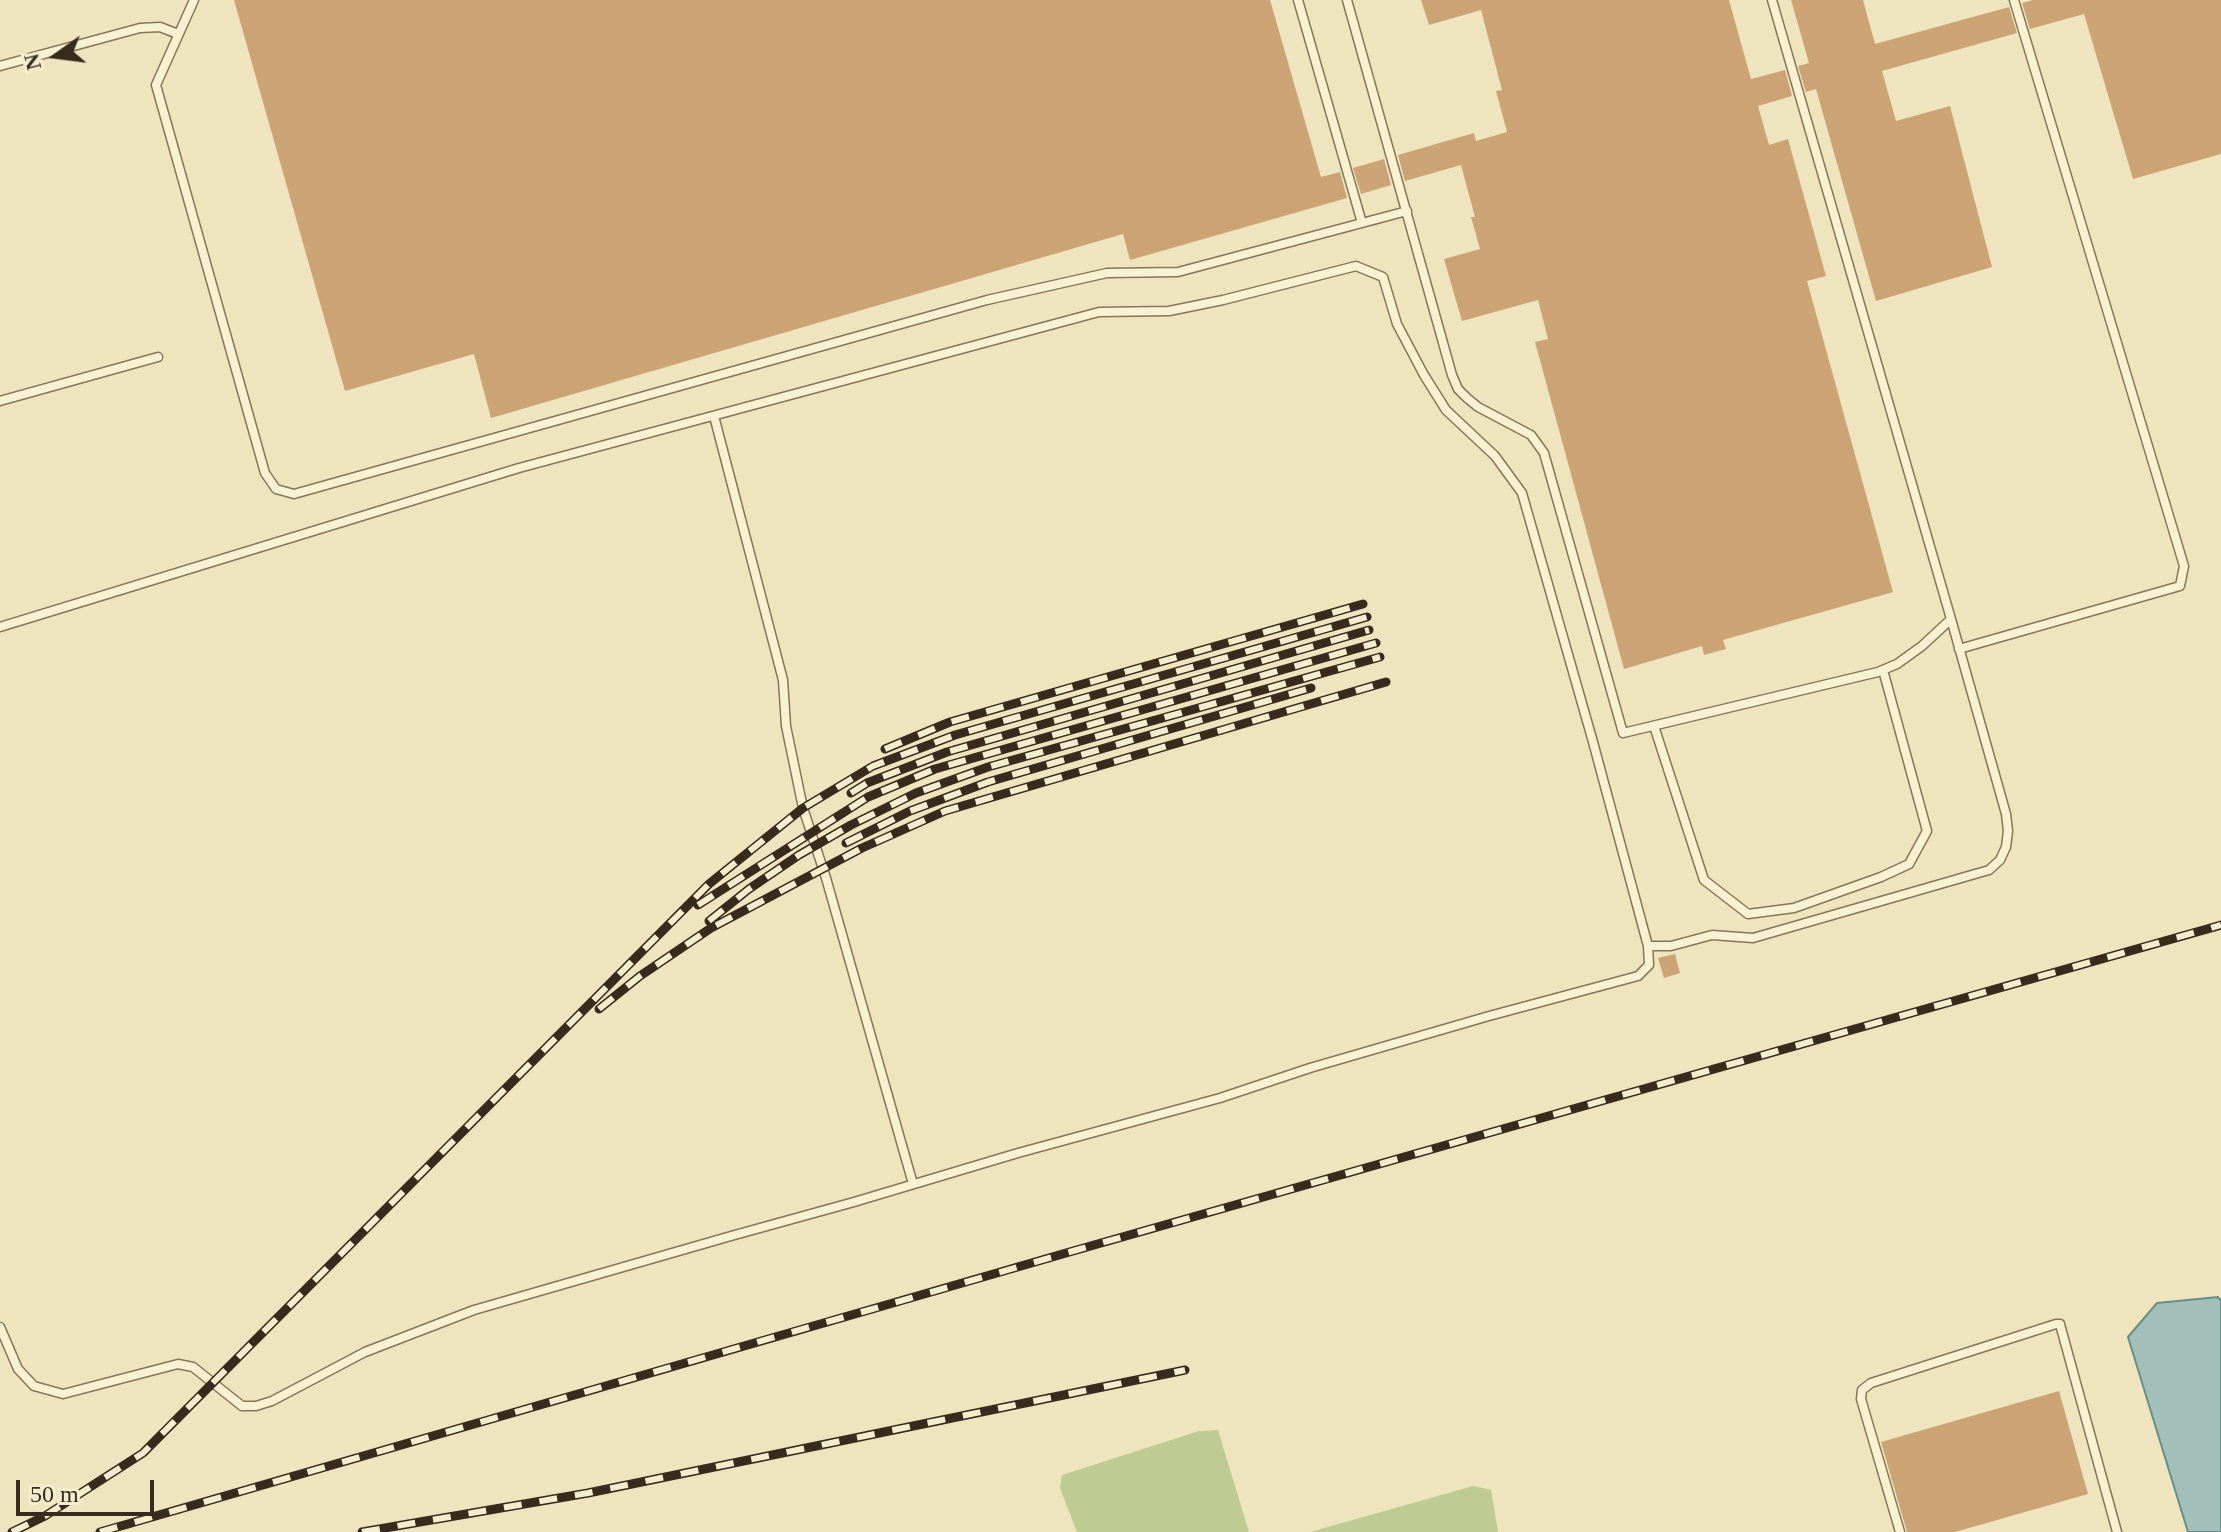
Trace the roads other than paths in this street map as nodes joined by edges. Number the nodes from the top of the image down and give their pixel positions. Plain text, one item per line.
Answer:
1 (194, 0) edge
2 (1298, 0) edge
3 (1347, 0) edge
4 (1772, 0) edge
5 (2014, 0) edge
6 (178, 34) junction
7 (0, 66) edge
8 (1407, 211) junction
9 (1362, 223) junction
10 (158, 357) dead end
11 (0, 401) edge
12 (714, 416) junction
13 (1951, 619) junction
14 (0, 627) edge
15 (1959, 649) junction
16 (1883, 670) junction
17 (1654, 726) junction
18 (1648, 946) junction
19 (913, 1184) junction
20 (0, 1327) edge
21 (1900, 1532) edge
22 (2117, 1532) edge

1 - 6 lane
2 - 9 lane
3 - 8 lane
4 - 13 lane
5 - 15 lane
6 - 7 lane
6 - 9 lane
8 - 9 lane
8 - 17 lane
10 - 11 lane
12 - 14 lane
12 - 18 lane
12 - 19 lane
13 - 15 lane
13 - 16 lane
15 - 18 lane
16 - 17 lane
16 - 17 lane
18 - 19 lane
19 - 20 lane
21 - 22 lane

